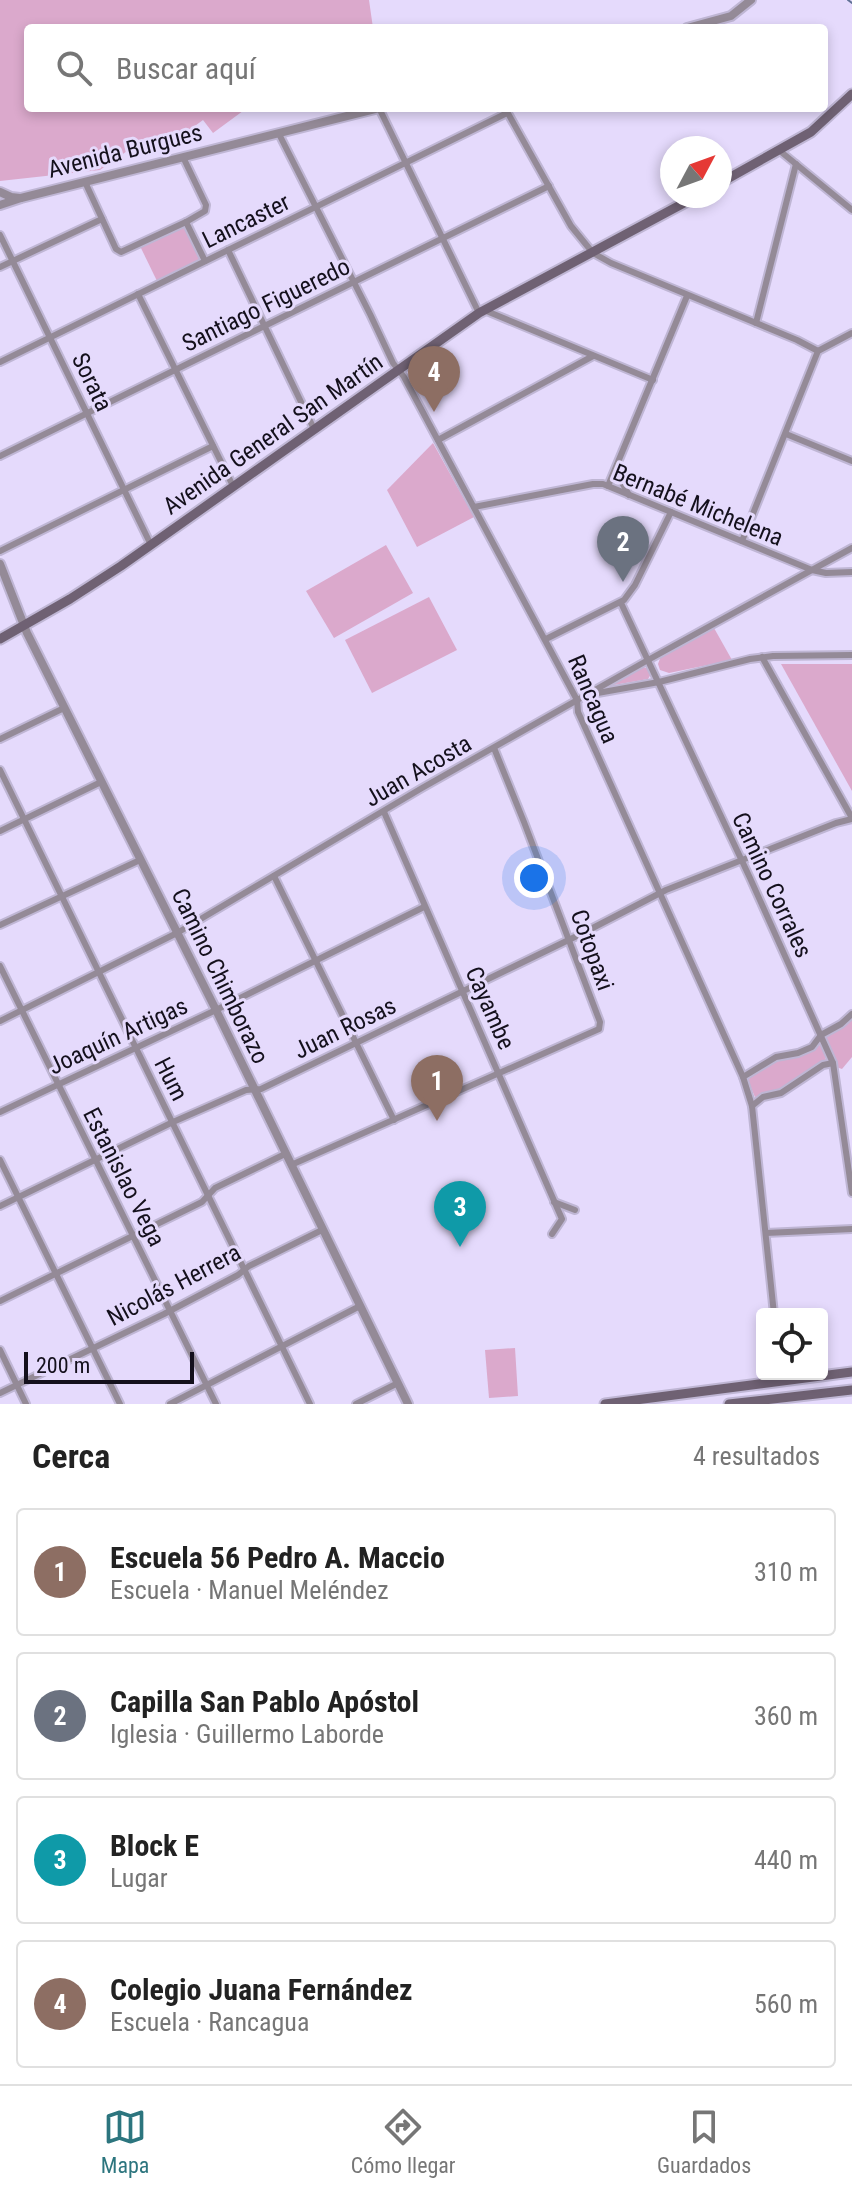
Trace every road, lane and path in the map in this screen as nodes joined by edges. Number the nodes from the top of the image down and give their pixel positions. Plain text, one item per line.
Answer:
1 (751, 0) edge
2 (702, 24) edge
3 (852, 94) edge
4 (364, 112) edge
5 (381, 112) edge
6 (502, 112) edge
7 (507, 112) edge
8 (279, 134) junction
9 (780, 151) junction
10 (183, 157) junction
11 (407, 163) junction
12 (796, 164) junction
13 (732, 177) edge
14 (85, 182) junction
15 (549, 186) junction
16 (0, 192) edge
17 (21, 198) junction
18 (0, 205) edge
19 (316, 207) junction
20 (675, 208) edge
21 (852, 210) edge
22 (102, 219) junction
23 (186, 222) junction
24 (0, 235) edge
25 (442, 239) junction
26 (228, 250) junction
27 (593, 253) junction
28 (13, 261) junction
29 (205, 261) junction
30 (0, 267) edge
31 (354, 282) junction
32 (138, 294) junction
33 (687, 296) junction
34 (481, 311) junction
35 (756, 323) junction
36 (265, 326) junction
37 (852, 333) edge
38 (50, 337) junction
39 (818, 351) junction
40 (593, 356) junction
41 (0, 362) edge
42 (398, 369) junction
43 (175, 370) junction
44 (653, 380) junction
45 (87, 413) junction
46 (314, 429) junction
47 (786, 434) junction
48 (438, 440) junction
49 (213, 446) junction
50 (0, 456) edge
51 (852, 461) edge
52 (617, 466) junction
53 (233, 486) junction
54 (608, 486) junction
55 (124, 490) junction
56 (629, 495) junction
57 (474, 507) junction
58 (671, 512) junction
59 (742, 541) junction
60 (151, 545) junction
61 (852, 548) edge
62 (0, 551) edge
63 (0, 564) edge
64 (812, 570) junction
65 (852, 572) edge
66 (621, 603) junction
67 (24, 625) junction
68 (0, 639) edge
69 (546, 639) junction
70 (852, 655) edge
71 (762, 657) junction
72 (648, 660) junction
73 (659, 682) junction
74 (587, 695) junction
75 (577, 700) junction
76 (64, 708) junction
77 (0, 739) edge
78 (494, 748) junction
79 (0, 770) edge
80 (101, 782) junction
81 (384, 812) junction
82 (852, 818) edge
83 (23, 820) junction
84 (0, 831) edge
85 (140, 860) junction
86 (742, 861) junction
87 (274, 876) junction
88 (659, 894) junction
89 (61, 897) junction
90 (424, 907) junction
91 (0, 925) edge
92 (177, 933) junction
93 (570, 939) junction
94 (316, 961) junction
95 (0, 966) edge
96 (99, 973) junction
97 (462, 991) junction
98 (21, 1010) junction
99 (216, 1010) junction
100 (852, 1014) edge
101 (0, 1021) edge
102 (821, 1035) junction
103 (357, 1043) junction
104 (135, 1047) junction
105 (833, 1063) junction
106 (498, 1074) junction
107 (743, 1077) junction
108 (57, 1084) junction
109 (254, 1089) junction
110 (752, 1106) junction
111 (0, 1112) edge
112 (394, 1120) junction
113 (173, 1122) junction
114 (285, 1154) junction
115 (0, 1160) edge
116 (95, 1160) junction
117 (291, 1165) junction
118 (852, 1193) edge
119 (209, 1195) junction
120 (19, 1196) junction
121 (554, 1202) junction
122 (0, 1206) edge
123 (575, 1210) dead end
124 (852, 1229) edge
125 (322, 1230) junction
126 (766, 1233) junction
127 (552, 1234) dead end
128 (134, 1235) junction
129 (245, 1269) junction
130 (56, 1273) junction
131 (0, 1301) edge
132 (360, 1306) junction
133 (773, 1308) edge
134 (170, 1310) junction
135 (282, 1345) junction
136 (94, 1348) junction
137 (0, 1350) edge
138 (852, 1372) edge
139 (828, 1374) edge
140 (767, 1380) edge
141 (398, 1383) junction
142 (17, 1385) junction
143 (206, 1385) junction
144 (852, 1388) edge
145 (0, 1393) edge
146 (750, 1403) edge
147 (26, 1404) edge
148 (120, 1404) edge
149 (170, 1404) edge
150 (216, 1404) edge
151 (310, 1404) edge
152 (356, 1404) edge
153 (408, 1404) edge
154 (605, 1404) edge
155 (729, 1404) edge

1 - 2 street
3 - 9 main road
4 - 8 street, Avenida Burgues
5 - 11 street
6 - 11 street, Lancaster
7 - 15 street
8 - 10 street, Avenida Burgues
8 - 19 street, Rancagua
9 - 12 street
9 - 13 main road
10 - 14 street, Avenida Burgues
10 - 23 street
11 - 19 street, Lancaster
11 - 25 street
12 - 21 street
12 - 35 street
14 - 17 street, Avenida Burgues
14 - 22 street
15 - 25 street, Santiago Figueredo
15 - 27 street
16 - 17 street, Avenida Burgues
17 - 18 street, Avenida Burgues
19 - 26 street, Lancaster
19 - 31 street, Rancagua
20 - 27 main road, Avenida General San Martín
22 - 23 street
22 - 28 street
23 - 29 street
24 - 28 street, Sorata
25 - 31 street, Santiago Figueredo
25 - 34 street
26 - 29 street, Lancaster
26 - 36 street
27 - 33 street
27 - 34 main road, Avenida General San Martín
28 - 30 street
28 - 38 street, Sorata
29 - 32 street, Lancaster
31 - 36 street, Santiago Figueredo
31 - 42 street, Rancagua
32 - 38 street, Lancaster
32 - 43 street
33 - 35 street
33 - 44 street
34 - 40 street
34 - 42 main road, Avenida General San Martín
35 - 39 street
36 - 43 street, Santiago Figueredo
36 - 46 street
37 - 39 street
38 - 41 street, Lancaster
38 - 45 street, Sorata
39 - 47 street
40 - 44 street
40 - 48 street
42 - 46 main road, Avenida General San Martín
42 - 48 street, Rancagua
43 - 45 street, Santiago Figueredo
43 - 49 street
44 - 52 street
45 - 50 street, Santiago Figueredo
45 - 55 street, Sorata
46 - 53 main road, Avenida General San Martín
47 - 51 street
47 - 59 street
48 - 57 street, Rancagua
49 - 53 street
49 - 55 street
52 - 54 street
52 - 56 street
53 - 60 main road, Avenida General San Martín
54 - 56 street, Bernabé Michelena
54 - 57 street, Bernabé Michelena
55 - 60 street, Sorata
55 - 62 street
56 - 58 street, Bernabé Michelena
57 - 69 street, Rancagua
58 - 59 street, Bernabé Michelena
58 - 66 street
59 - 64 street, Bernabé Michelena
60 - 67 main road, Avenida General San Martín
61 - 64 street, Juan Acosta
63 - 67 street, Camino Chimborazo
64 - 65 street
64 - 72 street, Juan Acosta
66 - 69 street
66 - 72 street, Camino Corrales
67 - 68 main road, Avenida General San Martín
67 - 76 street, Camino Chimborazo
69 - 75 street, Rancagua
70 - 71 street
71 - 73 street
71 - 82 street
72 - 73 street, Camino Corrales
72 - 74 street, Juan Acosta
73 - 74 street
73 - 86 street, Camino Corrales
74 - 75 street, Juan Acosta
75 - 78 street, Juan Acosta
75 - 88 street, Rancagua
76 - 77 street
76 - 80 street, Camino Chimborazo
78 - 81 street, Juan Acosta
78 - 93 street, Cotopaxi
79 - 83 street, Hum
80 - 83 street
80 - 85 street, Camino Chimborazo
81 - 87 street, Juan Acosta
81 - 90 street, Cayambe
82 - 86 street, Juan Rosas
83 - 84 street
83 - 89 street, Hum
85 - 89 street
85 - 92 street, Camino Chimborazo
86 - 88 street, Juan Rosas
86 - 102 street, Camino Corrales
87 - 92 street, Juan Acosta
87 - 94 street
88 - 93 street, Juan Rosas
88 - 107 street, Rancagua
89 - 91 street
89 - 96 street, Hum
90 - 94 street, Joaquín Artigas
90 - 97 street, Cayambe
92 - 96 street, Juan Acosta
92 - 99 street, Camino Chimborazo
93 - 97 street, Juan Rosas
93 - 106 street, Cotopaxi
94 - 99 street, Joaquín Artigas
94 - 103 street
95 - 98 street, Estanislao Vega
96 - 98 street, Juan Acosta
96 - 104 street, Hum
97 - 103 street, Juan Rosas
97 - 106 street, Cayambe
98 - 101 street, Juan Acosta
98 - 108 street, Estanislao Vega
99 - 104 street, Joaquín Artigas
99 - 109 street, Camino Chimborazo
100 - 102 street
102 - 105 street, Camino Corrales
102 - 107 street
103 - 109 street, Juan Rosas
103 - 112 street
104 - 108 street, Joaquín Artigas
104 - 113 street, Hum
105 - 110 street
105 - 118 street, Camino Corrales
106 - 112 street
106 - 121 street, Cayambe
107 - 110 street, Rancagua
108 - 111 street, Joaquín Artigas
108 - 116 street, Estanislao Vega
109 - 113 street, Juan Rosas
109 - 114 street, Camino Chimborazo
110 - 126 street, Rancagua
112 - 117 street
113 - 116 street, Juan Rosas
113 - 119 street, Hum
114 - 117 street, Camino Chimborazo
114 - 119 street
115 - 120 street
116 - 120 street, Juan Rosas
116 - 128 street, Estanislao Vega
117 - 125 street, Camino Chimborazo
119 - 128 street
119 - 129 street, Hum
120 - 122 street, Juan Rosas
120 - 130 street
121 - 123 street
121 - 127 street, Cayambe
124 - 126 street
125 - 129 street, Nicolás Herrera
125 - 132 street, Camino Chimborazo
126 - 133 street, Rancagua
128 - 130 street
128 - 134 street, Estanislao Vega
129 - 134 street, Nicolás Herrera
129 - 135 street, Hum
130 - 131 street
130 - 136 street
132 - 135 street
132 - 141 street, Camino Chimborazo
134 - 136 street, Nicolás Herrera
134 - 143 street, Estanislao Vega
135 - 143 street
135 - 151 street, Hum
136 - 142 street, Nicolás Herrera
136 - 148 street
137 - 142 street
138 - 139 main road
140 - 154 main road
141 - 152 street
141 - 153 street, Camino Chimborazo
142 - 145 street, Nicolás Herrera
142 - 147 street
143 - 149 street
143 - 150 street, Estanislao Vega
144 - 146 main road
146 - 155 main road

